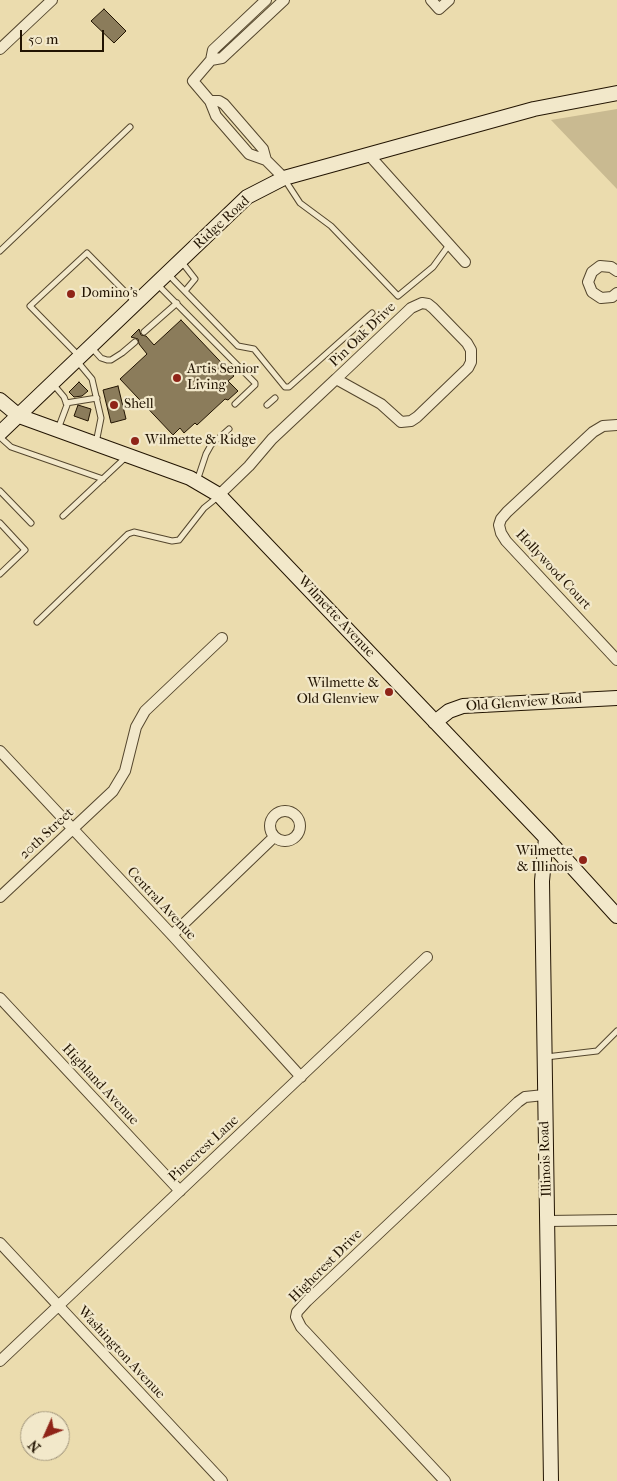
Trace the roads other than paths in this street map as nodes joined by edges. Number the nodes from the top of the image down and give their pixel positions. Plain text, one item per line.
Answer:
1 (52, 0) edge
2 (266, 0) edge
3 (284, 0) edge
4 (430, 0) edge
5 (449, 0) edge
6 (0, 49) edge
7 (211, 60) junction
8 (617, 93) edge
9 (130, 127) dead end
10 (369, 155) junction
11 (284, 178) junction
12 (449, 244) junction
13 (0, 251) edge
14 (181, 261) junction
15 (465, 262) dead end
16 (617, 271) edge
17 (168, 273) junction
18 (157, 284) junction
19 (185, 291) junction
20 (617, 294) edge
21 (177, 302) junction
22 (136, 304) junction
23 (372, 313) dead end
24 (144, 332) dead end
25 (135, 342) dead end
26 (91, 347) junction
27 (78, 359) junction
28 (336, 379) junction
29 (53, 383) junction
30 (97, 398) junction
31 (275, 398) dead end
32 (0, 400) edge
33 (66, 403) junction
34 (235, 404) dead end
35 (267, 405) dead end
36 (19, 416) junction
37 (617, 425) edge
38 (229, 429) dead end
39 (58, 430) junction
40 (0, 435) edge
41 (96, 443) junction
42 (128, 455) junction
43 (103, 479) junction
44 (196, 481) junction
45 (0, 491) edge
46 (219, 495) junction
47 (63, 516) dead end
48 (31, 523) dead end
49 (0, 524) edge
50 (0, 574) edge
51 (37, 622) dead end
52 (222, 638) dead end
53 (617, 660) edge
54 (617, 698) edge
55 (435, 722) junction
56 (0, 751) edge
57 (72, 829) junction
58 (274, 837) dead end
59 (546, 838) junction
60 (0, 897) edge
61 (617, 916) edge
62 (172, 934) junction
63 (427, 957) dead end
64 (0, 998) edge
65 (617, 1031) edge
66 (544, 1057) junction
67 (301, 1077) junction
68 (544, 1095) junction
69 (180, 1191) junction
70 (617, 1220) edge
71 (548, 1221) junction
72 (0, 1243) edge
73 (59, 1305) junction
74 (0, 1361) edge
75 (222, 1481) edge
76 (445, 1481) edge
77 (551, 1481) edge

1 - 6 street
2 - 7 street
3 - 7 street
4 - 5 street
7 - 11 street
8 - 10 street, Ridge Road
9 - 13 lane
10 - 11 street, Ridge Road
10 - 12 street
11 - 12 lane
11 - 14 street, Ridge Road
12 - 15 street
14 - 17 street, Ridge Road
14 - 19 lane
16 - 20 street
17 - 18 street, Ridge Road
17 - 19 lane
18 - 21 lane
18 - 22 street, Ridge Road
19 - 23 lane
21 - 24 lane
21 - 34 lane
22 - 26 street, Ridge Road
22 - 27 lane
25 - 26 lane
26 - 27 street, Ridge Road
27 - 29 street, Ridge Road
27 - 30 lane
28 - 28 street, Pin Oak Drive
28 - 46 street, Pin Oak Drive
29 - 33 lane
29 - 36 street, Ridge Road
30 - 33 lane
30 - 41 lane
31 - 35 lane
32 - 36 street, Wilmette Avenue
33 - 39 lane
36 - 39 street, Wilmette Avenue
36 - 40 street, Ridge Road
37 - 53 street, Hollywood Court
38 - 44 lane
39 - 41 street, Wilmette Avenue
40 - 43 lane
41 - 42 street, Wilmette Avenue
42 - 43 lane
42 - 44 street, Wilmette Avenue
43 - 47 lane
44 - 46 street, Wilmette Avenue
45 - 48 lane
46 - 51 lane
46 - 55 street, Wilmette Avenue
49 - 50 lane
52 - 57 street, 20th Street
54 - 55 street, Old Glenview Road
55 - 59 street, Wilmette Avenue
56 - 57 street, Central Avenue
57 - 60 street, 20th Street
57 - 62 street, Central Avenue
58 - 62 street
59 - 61 street, Wilmette Avenue
59 - 66 street, Illinois Road
62 - 67 street, Central Avenue
63 - 67 street, Pinecrest Lane
64 - 69 street, Highland Avenue
65 - 66 lane
66 - 68 street, Illinois Road
67 - 69 street, Pinecrest Lane
68 - 71 street, Illinois Road
68 - 76 street, Highcrest Drive
69 - 73 street, Pinecrest Lane
70 - 71 street
71 - 77 street, Illinois Road
72 - 73 street, Washington Avenue
73 - 74 street, Pinecrest Lane
73 - 75 street, Washington Avenue

